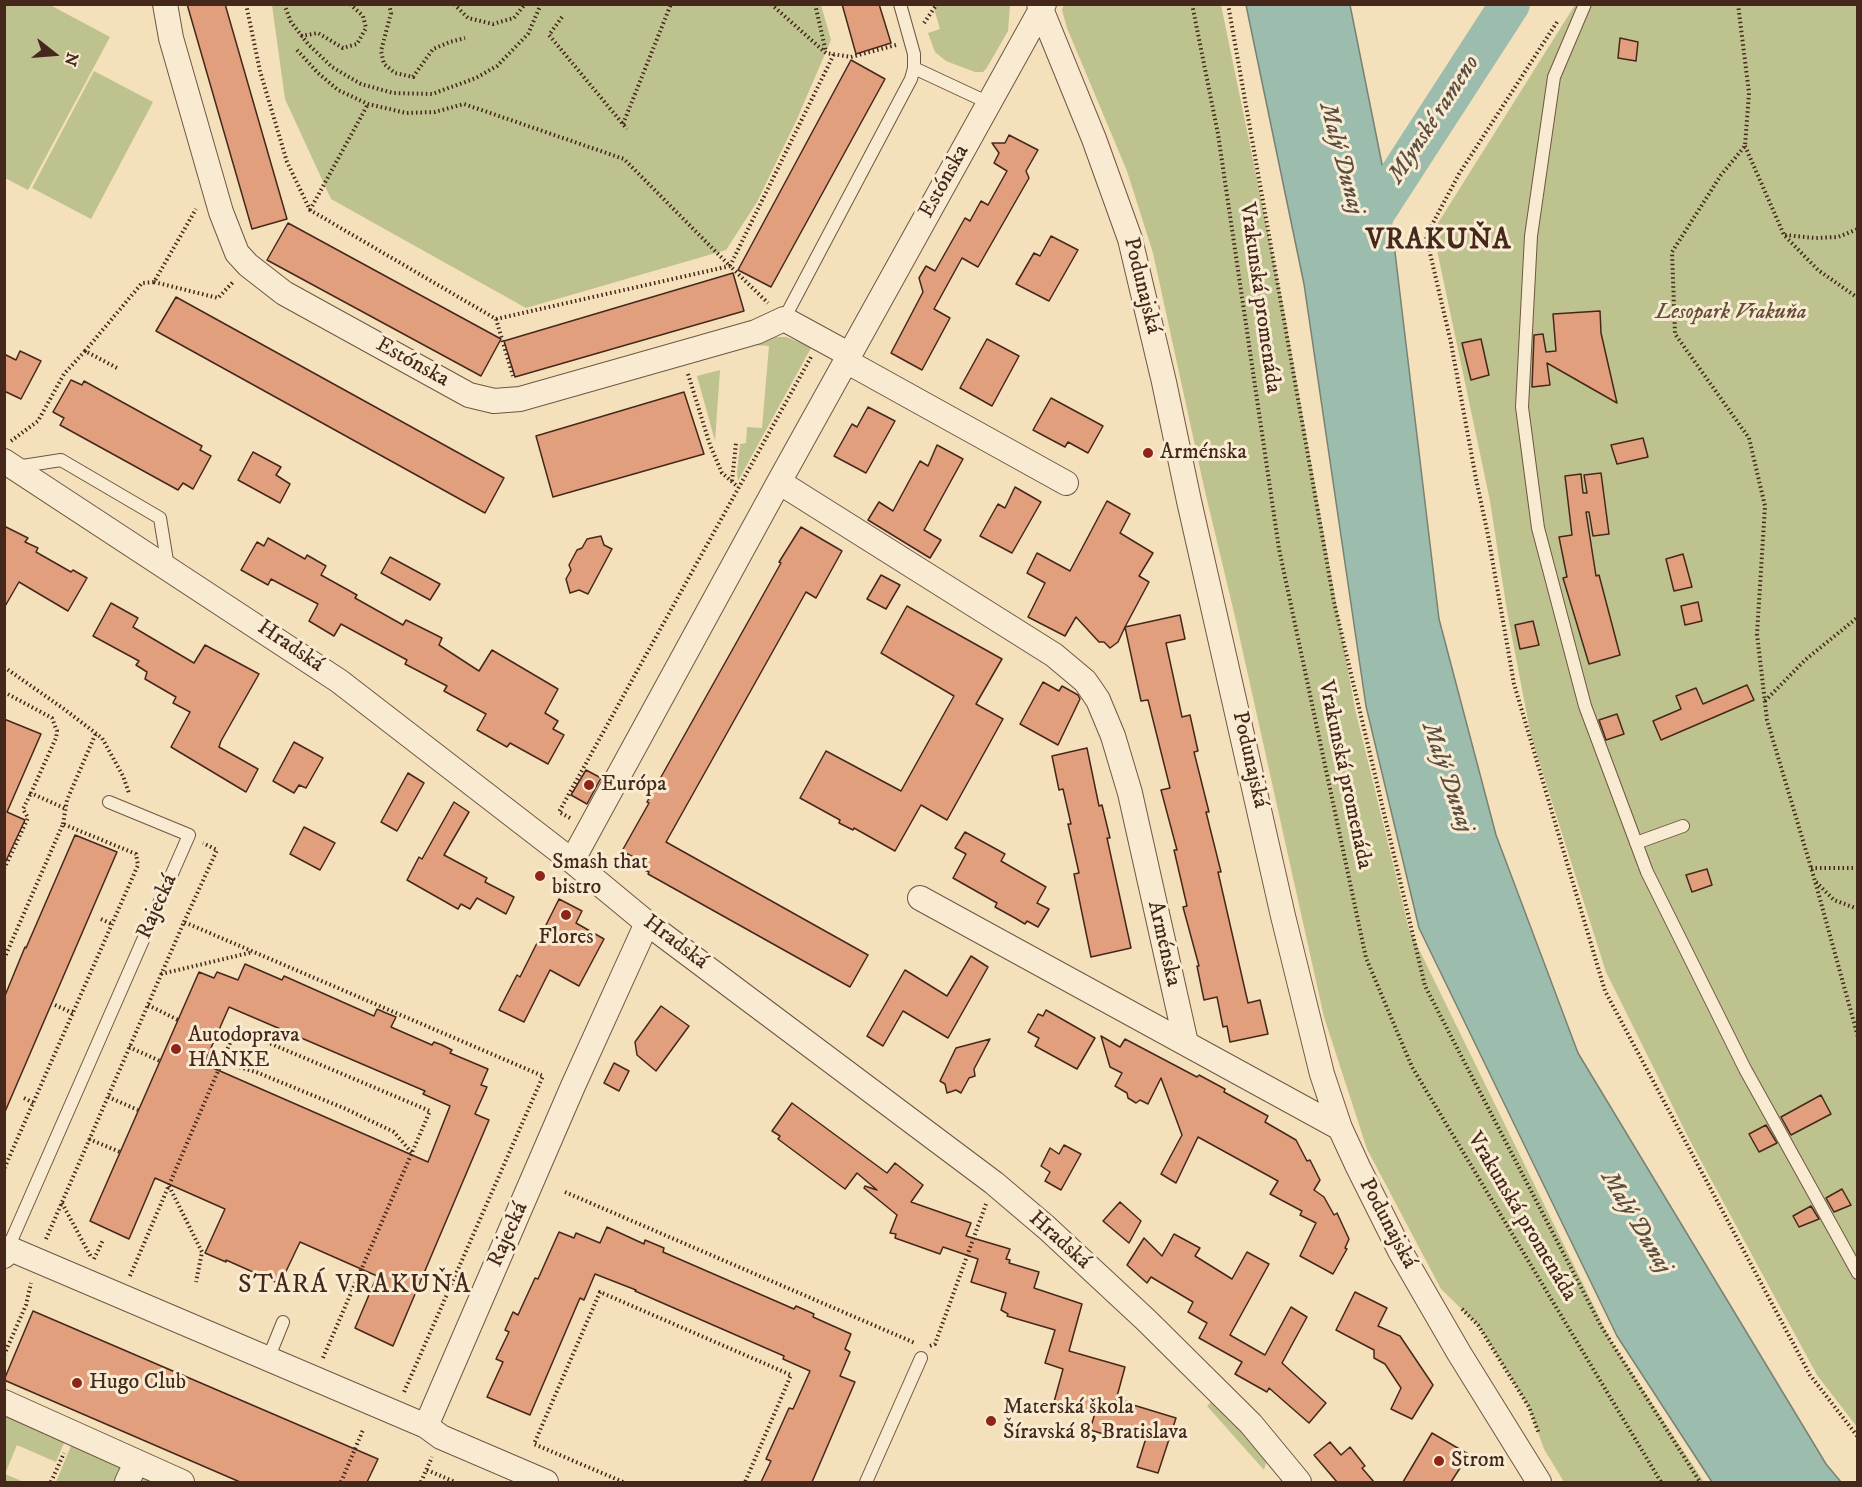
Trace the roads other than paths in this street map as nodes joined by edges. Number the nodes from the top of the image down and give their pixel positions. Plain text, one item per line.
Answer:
1 (165, 4) edge
2 (900, 4) edge
3 (1586, 4) edge
4 (1042, 6) edge
5 (914, 68) junction
6 (989, 103) junction
7 (784, 319) junction
8 (848, 358) junction
9 (8, 458) edge
10 (779, 482) junction
11 (1066, 483) dead end
12 (169, 568) junction
13 (109, 802) dead end
14 (1683, 826) dead end
15 (1636, 843) junction
16 (572, 861) junction
17 (920, 898) dead end
18 (647, 923) junction
19 (1186, 1043) junction
20 (1340, 1128) junction
21 (6, 1252) edge
22 (1857, 1274) edge
23 (283, 1323) dead end
24 (923, 1353) road end
25 (268, 1359) junction
26 (4, 1402) edge
27 (426, 1426) junction
28 (1278, 1471) edge
29 (132, 1472) edge
30 (182, 1482) edge
31 (546, 1482) edge
32 (866, 1482) edge
33 (1299, 1482) edge
34 (1539, 1482) edge

1 - 7 street, Estónska
2 - 5 lane
3 - 15 lane
4 - 6 street, Estónska
4 - 20 street, Podunajská
5 - 6 lane
5 - 7 lane
6 - 8 street, Estónska
7 - 8 street
8 - 10 street, Estónska
8 - 11 street
9 - 12 street, Hradská
9 - 12 lane
10 - 16 street, Estónska
10 - 19 street, Arménska
12 - 16 street, Hradská
13 - 21 lane, Rajecká
14 - 15 lane
15 - 22 lane
16 - 18 street, Hradská
17 - 19 street
18 - 27 street, Rajecká
18 - 28 street, Hradská
19 - 20 street
20 - 34 street, Podunajská
21 - 25 street
23 - 25 lane
24 - 32 lane
25 - 27 street
26 - 29 street
27 - 31 street
28 - 33 street, Hradská
29 - 30 street

